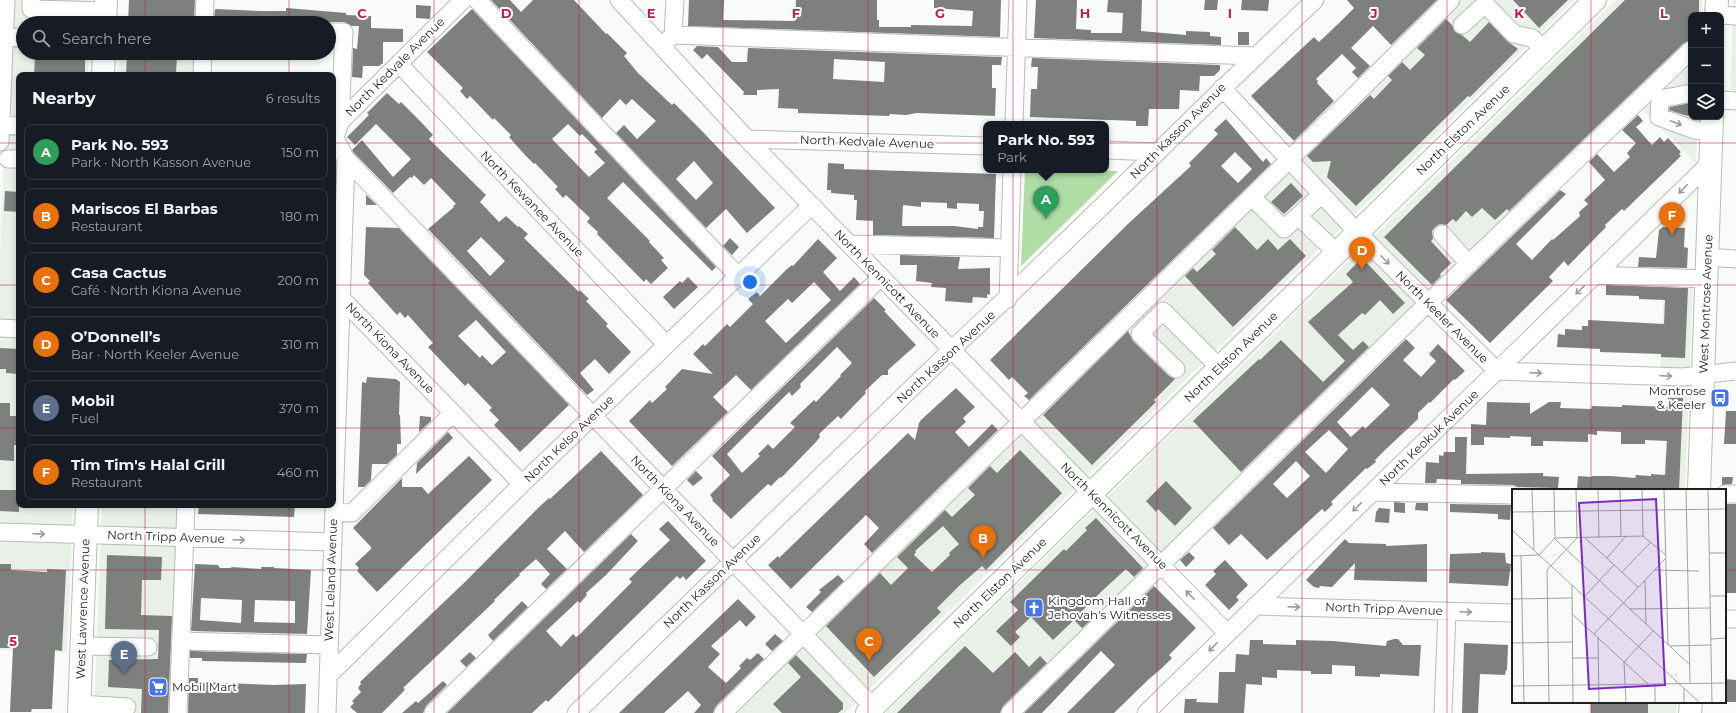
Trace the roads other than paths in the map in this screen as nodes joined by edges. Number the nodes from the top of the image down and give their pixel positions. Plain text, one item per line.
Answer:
1 (6, 0) edge
2 (31, 0) edge
3 (205, 0) edge
4 (463, 0) edge
5 (477, 0) edge
6 (619, 0) edge
7 (675, 0) edge
8 (1018, 0) edge
9 (1315, 0) edge
10 (1451, 0) edge
11 (1595, 0) edge
12 (1717, 0) edge
13 (106, 11) edge
14 (1716, 12) edge
15 (1724, 15) edge
16 (204, 16) edge
17 (1736, 16) edge
18 (1462, 25) dead end
19 (3, 29) edge
20 (336, 32) edge
21 (16, 35) edge
22 (668, 41) junction
23 (1017, 47) junction
24 (1544, 50) junction
25 (1688, 54) edge
26 (1255, 56) junction
27 (104, 60) edge
28 (203, 60) edge
29 (398, 64) junction
30 (103, 72) edge
31 (202, 72) edge
32 (1222, 88) junction
33 (1688, 93) edge
34 (1656, 94) junction
35 (1724, 100) edge
36 (1736, 101) edge
37 (1014, 121) edge
38 (1712, 125) edge
39 (16, 127) edge
40 (0, 131) edge
41 (336, 132) edge
42 (747, 139) junction
43 (983, 146) edge
44 (1109, 150) edge
45 (1157, 152) junction
46 (346, 159) junction
47 (1290, 160) junction
48 (1711, 162) junction
49 (1012, 173) edge
50 (1322, 194) junction
51 (1252, 197) junction
52 (812, 205) junction
53 (1298, 216) junction
54 (1358, 232) junction
55 (1442, 234) dead end
56 (338, 239) edge
57 (849, 244) junction
58 (1010, 248) junction
59 (1337, 253) junction
60 (1707, 257) junction
61 (1736, 259) edge
62 (1468, 264) junction
63 (738, 276) junction
64 (1595, 276) junction
65 (881, 278) junction
66 (1706, 279) junction
67 (341, 298) junction
68 (1008, 299) junction
69 (1428, 303) junction
70 (0, 328) edge
71 (16, 329) edge
72 (336, 339) edge
73 (666, 344) junction
74 (951, 350) junction
75 (1220, 368) junction
76 (1176, 369) dead end
77 (1497, 371) junction
78 (1736, 371) edge
79 (1703, 374) junction
80 (453, 413) junction
81 (594, 416) junction
82 (1020, 421) junction
83 (522, 484) junction
84 (664, 488) junction
85 (1699, 489) edge
86 (1373, 492) junction
87 (1092, 493) junction
88 (1512, 495) edge
89 (87, 508) edge
90 (186, 508) edge
91 (334, 508) edge
92 (334, 512) junction
93 (0, 532) edge
94 (86, 535) junction
95 (184, 538) junction
96 (333, 542) junction
97 (733, 561) junction
98 (1162, 565) junction
99 (1255, 606) junction
100 (1447, 611) junction
101 (1512, 613) edge
102 (1227, 633) junction
103 (803, 634) junction
104 (180, 641) junction
105 (329, 645) junction
106 (82, 646) junction
107 (148, 647) dead end
108 (328, 676) junction
109 (1691, 703) edge
110 (127, 707) dead end
111 (79, 708) edge
112 (870, 710) edge
113 (178, 713) edge
114 (327, 713) edge
115 (433, 713) edge
116 (576, 713) edge
117 (722, 713) edge
118 (1010, 713) edge
119 (1146, 713) edge
120 (1443, 713) edge
121 (1690, 713) edge

1 - 19 street
2 - 13 street
3 - 16 street
4 - 29 street, North Kedvale Avenue
5 - 63 street
6 - 22 street, North Kennicott Avenue
7 - 22 street
8 - 23 street
9 - 26 street, North Kasson Avenue
10 - 47 street
11 - 24 main road, North Elston Avenue
12 - 14 main road
15 - 17 street
18 - 24 street
19 - 21 street
19 - 40 street
20 - 41 street
22 - 23 street
22 - 42 street, North Kennicott Avenue
23 - 26 street
23 - 37 street
24 - 54 main road, North Elston Avenue
25 - 34 street
26 - 32 street, North Kasson Avenue
27 - 30 main road
28 - 31 street
29 - 41 street, North Kedvale Avenue
29 - 73 street, North Kewanee Avenue
32 - 45 street, North Kasson Avenue
32 - 47 street, North Keeler Avenue
33 - 34 street
34 -> 38 street
34 - 62 street
35 - 36 street
38 - 48 main road, West Montrose Avenue
39 - 40 street
41 - 46 street, West Leland Avenue
42 - 43 street, North Kedvale Avenue
42 - 52 street, North Kennicott Avenue
44 - 45 street
45 - 68 street, North Kasson Avenue
46 - 56 street, West Leland Avenue
46 - 81 street, North Kiona Avenue
47 - 50 street, North Keeler Avenue
47 - 51 street
48 - 60 main road, West Montrose Avenue
48 -> 64 street, North Keokuk Avenue
49 - 58 street
50 - 53 street
50 - 54 street, North Keeler Avenue
51 - 53 street
51 - 82 street
52 - 57 street, North Kennicott Avenue
52 - 63 street, North Kelso Avenue
53 - 59 street
54 - 59 main road, North Elston Avenue
54 -> 69 street, North Keeler Avenue
55 - 62 street
56 - 67 street, West Leland Avenue
57 - 58 street
57 - 65 street, North Kennicott Avenue
58 - 68 street
59 - 75 main road, North Elston Avenue
60 - 61 street
60 - 66 main road, West Montrose Avenue
62 - 69 street
63 - 73 street, North Kelso Avenue
64 - 66 street
64 -> 77 street, North Keokuk Avenue
65 - 74 street, North Kennicott Avenue
65 - 84 street
66 - 79 main road, West Montrose Avenue
67 - 72 street, West Leland Avenue
67 - 80 street, North Kiona Avenue
68 - 74 street, North Kasson Avenue
69 - 77 street, North Keeler Avenue
69 - 98 street
70 - 71 street
73 - 81 street, North Kelso Avenue
74 - 82 street, North Kennicott Avenue
74 - 97 street, North Kasson Avenue
75 - 76 street
75 - 87 main road, North Elston Avenue
77 -> 79 street, North Keeler Avenue
77 - 86 street, North Keokuk Avenue
78 - 79 street, North Keeler Avenue
79 - 85 main road, West Montrose Avenue
80 - 83 street, North Kiona Avenue
80 - 92 street
81 - 83 street, North Kelso Avenue
81 - 84 street, North Kiona Avenue
82 - 87 street, North Kennicott Avenue
82 - 103 street
83 - 108 street, North Kelso Avenue
84 - 97 street, North Kiona Avenue
84 - 115 street
86 - 88 street
86 -> 99 street, North Keokuk Avenue
87 - 98 street, North Kennicott Avenue
87 - 112 main road, North Elston Avenue
89 - 94 main road, West Lawrence Avenue
90 - 95 street
91 - 92 street, West Leland Avenue
92 - 96 street, West Leland Avenue
93 -> 94 street, North Tripp Avenue
94 - 95 street, North Tripp Avenue
94 - 106 main road, West Lawrence Avenue
95 -> 96 street, North Tripp Avenue
95 - 104 street
96 - 105 street, West Leland Avenue
97 - 103 street, North Kiona Avenue
97 - 116 street, North Kasson Avenue
102 -> 98 street, North Kennicott Avenue
98 - 118 street
99 -> 100 street, North Tripp Avenue
99 - 102 street, North Keokuk Avenue
100 -> 101 street, North Tripp Avenue
100 - 120 street
102 -> 119 street, North Keokuk Avenue
103 - 112 street, North Kiona Avenue
103 - 117 street
104 - 105 street
104 - 113 street
105 - 108 street, West Leland Avenue
106 - 107 street
106 - 111 main road, West Lawrence Avenue
108 - 114 street, West Leland Avenue
109 - 121 main road
110 - 111 street

